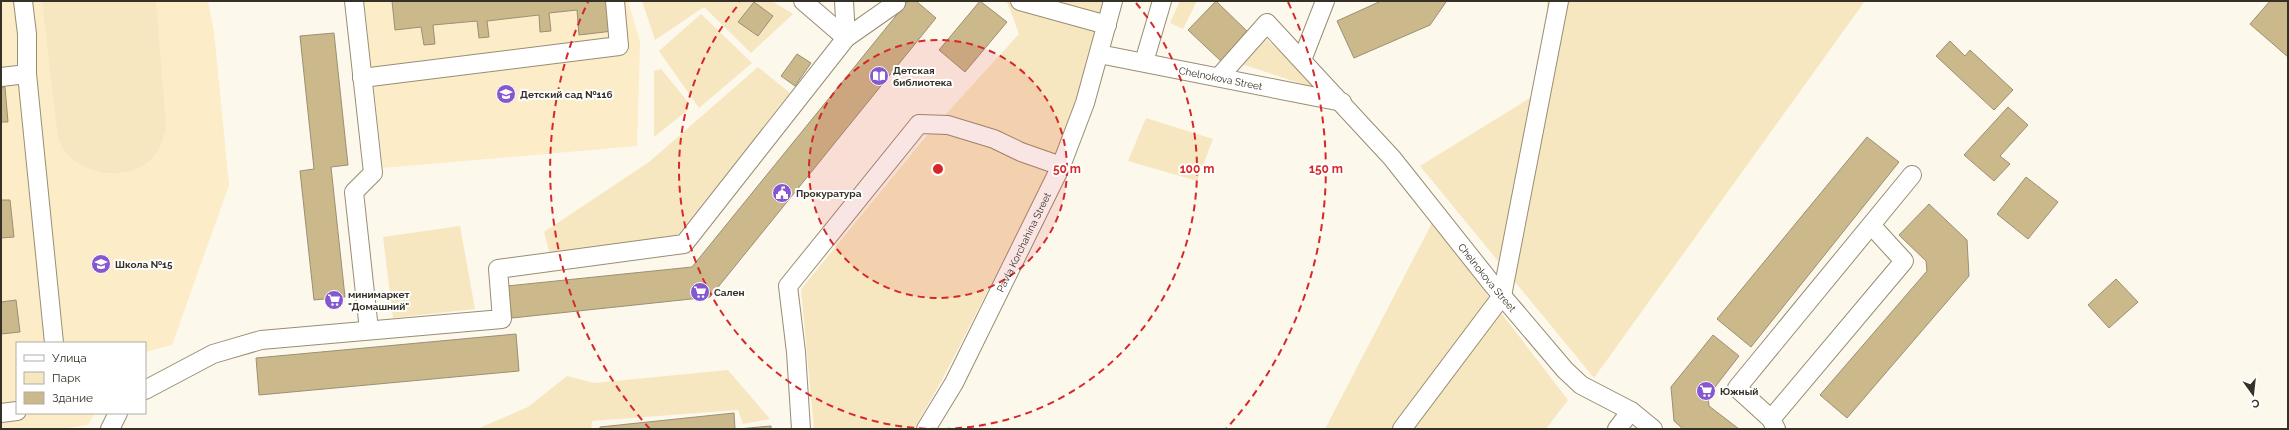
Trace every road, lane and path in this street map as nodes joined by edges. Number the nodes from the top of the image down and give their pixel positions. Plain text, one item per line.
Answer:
1 (23, 1) edge
2 (354, 1) edge
3 (615, 1) edge
4 (803, 1) edge
5 (844, 1) edge
6 (1020, 1) edge
7 (1113, 1) edge
8 (1162, 1) edge
9 (1325, 1) edge
10 (1559, 1) edge
11 (896, 3) dead end
12 (1107, 25) junction
13 (846, 38) junction
14 (1099, 54) junction
15 (1302, 60) junction
16 (1144, 62) junction
17 (28, 74) junction
18 (1, 77) edge
19 (1219, 77) junction
20 (362, 78) junction
21 (1342, 102) junction
22 (1061, 166) junction
23 (1912, 175) dead end
24 (1872, 226) junction
25 (1502, 296) junction
26 (369, 330) junction
27 (54, 342) edge
28 (146, 389) edge
29 (16, 411) edge
30 (1631, 411) junction
31 (1, 413) edge
32 (118, 414) edge
33 (1774, 424) edge
34 (110, 429) edge
35 (801, 429) edge
36 (926, 429) edge
37 (1402, 429) edge
38 (1617, 429) edge
39 (1653, 429) edge

1 - 17 street
2 - 20 street
3 - 20 street
4 - 13 street
5 - 13 street
6 - 12 street
7 - 12 street, Pavla Korchahina Street
8 - 16 street
9 - 15 street
10 - 25 street
11 - 13 street
12 - 14 street, Pavla Korchahina Street
13 - 26 street
14 - 16 street, Chelnokova Street
14 - 22 street, Pavla Korchahina Street
15 - 19 street, Chelnokova Street
15 - 21 street, Chelnokova Street
16 - 19 street, Chelnokova Street
17 - 18 street
17 - 27 street
19 - 21 street, Chelnokova Street
20 - 26 street
21 - 25 street, Chelnokova Street
22 - 35 street
22 - 36 street, Pavla Korchahina Street
23 - 24 street
24 - 33 street
24 - 33 street
25 - 30 street, Chelnokova Street
25 - 37 street
26 - 28 street
29 - 31 street
30 - 38 street
30 - 39 street, Chelnokova Street
32 - 34 street

